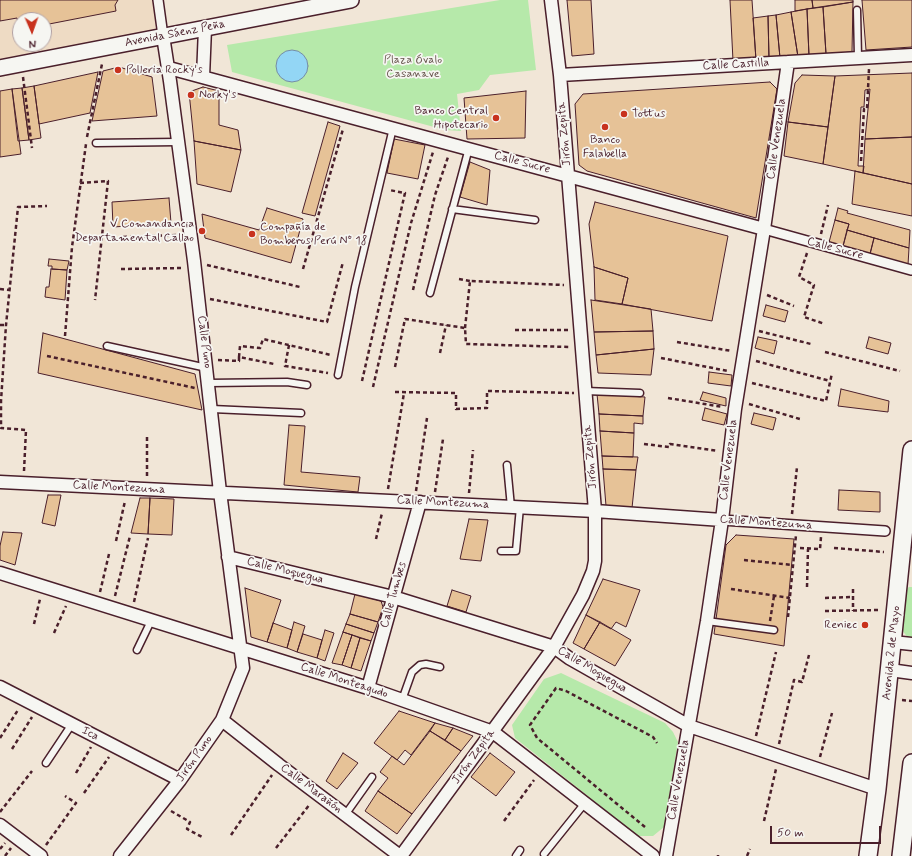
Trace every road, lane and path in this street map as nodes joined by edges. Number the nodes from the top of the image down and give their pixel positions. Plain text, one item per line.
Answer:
1 (158, 0) edge
2 (351, 0) edge
3 (551, 0) edge
4 (857, 10) dead end
5 (205, 28) junction
6 (163, 36) junction
7 (105, 47) junction
8 (912, 55) edge
9 (864, 58) junction
10 (788, 62) junction
11 (21, 64) junction
12 (0, 68) edge
13 (168, 68) junction
14 (560, 75) junction
15 (203, 77) junction
16 (347, 116) junction
17 (393, 128) junction
18 (436, 140) junction
19 (177, 142) junction
20 (96, 143) dead end
21 (452, 144) junction
22 (32, 148) dead end
23 (469, 148) junction
24 (861, 161) dead end
25 (568, 175) junction
26 (80, 183) junction
27 (379, 188) junction
28 (47, 206) dead end
29 (828, 206) dead end
30 (452, 208) junction
31 (535, 220) dead end
32 (764, 229) junction
33 (190, 235) junction
34 (123, 237) dead end
35 (814, 244) junction
36 (343, 262) dead end
37 (194, 265) junction
38 (121, 269) dead end
39 (303, 269) dead end
40 (911, 270) dead end
41 (459, 279) dead end
42 (470, 281) junction
43 (576, 285) junction
44 (300, 287) dead end
45 (0, 289) edge
46 (10, 290) junction
47 (413, 290) dead end
48 (754, 291) junction
49 (430, 293) dead end
50 (198, 297) junction
51 (95, 300) dead end
52 (794, 306) dead end
53 (825, 324) dead end
54 (0, 325) edge
55 (6, 325) junction
56 (446, 325) junction
57 (466, 328) junction
58 (747, 328) junction
59 (515, 330) dead end
60 (579, 330) junction
61 (65, 336) dead end
62 (677, 342) dead end
63 (811, 344) dead end
64 (289, 345) junction
65 (107, 346) dead end
66 (581, 347) junction
67 (825, 352) dead end
68 (440, 354) dead end
69 (744, 355) junction
70 (47, 356) dead end
71 (239, 357) junction
72 (342, 357) junction
73 (661, 358) dead end
74 (206, 364) junction
75 (274, 364) dead end
76 (396, 367) dead end
77 (900, 371) dead end
78 (832, 373) dead end
79 (338, 375) joint
80 (740, 377) junction
81 (362, 381) dead end
82 (830, 381) junction
83 (307, 385) dead end
84 (209, 387) junction
85 (373, 387) dead end
86 (395, 392) dead end
87 (585, 392) junction
88 (404, 393) junction
89 (640, 393) dead end
90 (668, 398) dead end
91 (0, 401) edge
92 (736, 405) junction
93 (212, 409) junction
94 (301, 413) dead end
95 (427, 418) dead end
96 (800, 419) dead end
97 (146, 436) dead end
98 (443, 439) dead end
99 (644, 444) dead end
100 (473, 450) dead end
101 (912, 450) edge
102 (730, 452) junction
103 (507, 465) dead end
104 (797, 467) dead end
105 (0, 482) edge
106 (24, 483) junction
107 (128, 488) junction
108 (148, 489) junction
109 (220, 492) junction
110 (386, 501) junction
111 (418, 502) junction
112 (433, 503) junction
113 (468, 505) junction
114 (516, 507) junction
115 (595, 511) junction
116 (722, 520) junction
117 (794, 525) junction
118 (822, 527) junction
119 (885, 531) dead end
120 (130, 536) dead end
121 (148, 538) dead end
122 (376, 539) dead end
123 (116, 541) dead end
124 (800, 548) dead end
125 (834, 548) dead end
126 (808, 549) junction
127 (501, 551) dead end
128 (884, 552) dead end
129 (109, 554) dead end
130 (228, 557) junction
131 (907, 559) edge
132 (744, 560) dead end
133 (792, 565) junction
134 (0, 573) edge
135 (44, 587) junction
136 (807, 588) dead end
137 (731, 589) dead end
138 (853, 589) dead end
139 (71, 595) junction
140 (774, 596) junction
141 (393, 597) junction
142 (853, 597) junction
143 (790, 598) junction
144 (825, 598) dead end
145 (98, 604) junction
146 (112, 608) junction
147 (880, 610) dead end
148 (825, 611) dead end
149 (853, 611) junction
150 (132, 614) junction
151 (788, 617) dead end
152 (151, 621) junction
153 (707, 621) junction
154 (34, 624) dead end
155 (771, 630) joint
156 (54, 633) dead end
157 (893, 642) junction
158 (912, 644) edge
159 (554, 647) junction
160 (241, 648) junction
161 (137, 650) dead end
162 (776, 652) dead end
163 (809, 655) dead end
164 (440, 667) dead end
165 (890, 670) junction
166 (912, 673) edge
167 (0, 687) edge
168 (368, 688) junction
169 (25, 700) junction
170 (402, 700) junction
171 (38, 707) junction
172 (832, 713) dead end
173 (222, 720) junction
174 (72, 724) junction
175 (689, 726) junction
176 (493, 732) junction
177 (97, 737) junction
178 (0, 738) edge
179 (657, 743) dead end
180 (116, 747) junction
181 (753, 747) junction
182 (12, 749) dead end
183 (777, 756) junction
184 (46, 763) dead end
185 (912, 763) edge
186 (279, 765) junction
187 (816, 769) junction
188 (542, 770) junction
189 (32, 771) dead end
190 (76, 773) dead end
191 (372, 777) dead end
192 (180, 780) junction
193 (877, 789) junction
194 (84, 793) dead end
195 (318, 794) junction
196 (65, 796) dead end
197 (585, 803) junction
198 (161, 805) junction
199 (0, 812) edge
200 (345, 815) junction
201 (504, 821) dead end
202 (764, 821) dead end
203 (0, 825) edge
204 (645, 827) dead end
205 (231, 835) dead end
206 (204, 838) dead end
207 (276, 848) dead end
208 (750, 849) dead end
209 (520, 850) dead end
210 (544, 854) dead end
211 (40, 855) edge
212 (120, 856) edge
213 (400, 856) edge
214 (516, 856) edge
215 (653, 856) edge
216 (666, 856) edge
217 (748, 856) edge
218 (868, 856) edge
219 (901, 856) edge

1 - 6 street
2 - 5 street, Avenida Sáenz Peña
3 - 14 street, Jirón Zepita
4 - 9 lane
5 - 6 street, Avenida Sáenz Peña
5 - 15 street
6 - 7 street, Avenida Sáenz Peña
6 - 13 street, Calle Puno
7 - 11 street, Avenida Sáenz Peña
7 - 26 path
8 - 9 street, Calle Castilla
9 - 10 street, Calle Castilla
9 - 24 path
10 - 14 street, Calle Castilla
10 - 32 street, Calle Venezuela
11 - 12 street, Avenida Sáenz Peña
11 - 22 path
13 - 15 street, Calle Sucre
13 - 19 street, Calle Puno
14 - 25 street, Jirón Zepita
15 - 16 street, Calle Sucre
16 - 17 street, Calle Sucre
16 - 39 path
17 - 18 street, Calle Sucre
17 - 27 lane
18 - 21 street, Calle Sucre
18 - 85 path
19 - 20 lane
19 - 33 street, Calle Puno
21 - 23 street, Calle Sucre
21 - 47 path
23 - 25 street, Calle Sucre
23 - 30 lane
25 - 32 street, Calle Sucre
25 - 43 street, Jirón Zepita
26 - 51 path
26 - 61 path
27 - 72 lane
27 - 81 path
28 - 46 path
29 - 35 path
30 - 31 lane
30 - 49 lane
32 - 35 street, Calle Sucre
32 - 48 street, Calle Venezuela
33 - 34 path
33 - 37 street, Calle Puno
35 - 40 street, Calle Sucre
35 - 53 path
36 - 50 path
37 - 38 path
37 - 44 path
37 - 50 street, Calle Puno
41 - 42 path
42 - 43 path
42 - 57 path
43 - 60 street, Jirón Zepita
45 - 46 path
46 - 55 path
48 - 52 path
48 - 58 street, Calle Venezuela
50 - 74 street, Calle Puno
54 - 55 path
55 - 91 path
56 - 57 path
56 - 68 path
56 - 76 path
57 - 66 path
58 - 63 path
58 - 69 street, Calle Venezuela
59 - 60 path
60 - 66 street, Jirón Zepita
62 - 69 path
64 - 71 path
64 - 72 path
64 - 79 path
65 - 74 lane
66 - 87 street, Jirón Zepita
67 - 77 path
69 - 80 street, Calle Venezuela
69 - 82 path
70 - 84 path
71 - 74 path
71 - 75 path
72 - 79 lane
73 - 80 path
74 - 84 street, Calle Puno
78 - 82 path
80 - 82 path
80 - 92 street, Calle Venezuela
83 - 84 lane
84 - 93 street, Calle Puno
86 - 88 path
87 - 88 path
87 - 89 lane
87 - 115 street, Jirón Zepita
88 - 110 path
90 - 92 path
91 - 106 path
92 - 96 path
92 - 102 street, Calle Venezuela
93 - 94 lane
93 - 109 street, Calle Puno
95 - 111 path
97 - 108 path
98 - 112 path
99 - 102 path
100 - 113 path
101 - 131 main road, Avenida 2 de Mayo
102 - 116 street, Calle Venezuela
103 - 114 lane
104 - 117 path
105 - 106 street, Calle Montezuma
106 - 107 street, Calle Montezuma
107 - 108 street, Calle Montezuma
107 - 123 path
108 - 109 street, Calle Montezuma
109 - 110 street, Calle Montezuma
109 - 130 street, Calle Puno
110 - 111 street, Calle Montezuma
110 - 122 path
111 - 112 street, Calle Montezuma
111 - 141 street, Calle Tumbes
112 - 113 street, Calle Montezuma
113 - 114 street, Calle Montezuma
114 - 115 street, Calle Montezuma
114 - 127 lane
115 - 116 street, Calle Montezuma
115 - 159 street, Jirón Zepita
116 - 117 street, Calle Montezuma
116 - 153 street, Calle Venezuela
117 - 118 street, Calle Montezuma
117 - 133 path
118 - 119 street, Calle Montezuma
118 - 126 path
120 - 146 path
121 - 150 path
124 - 126 path
125 - 128 path
126 - 136 path
129 - 145 path
130 - 141 street, Calle Moquegua
130 - 160 street, Calle Puno
131 - 157 main road, Avenida 2 de Mayo
132 - 133 path
133 - 143 path
134 - 135 street, Calle Monteagudo
135 - 139 street, Calle Monteagudo
135 - 154 path
137 - 140 path
138 - 142 path
139 - 145 street, Calle Monteagudo
139 - 156 path
140 - 143 path
140 - 155 path
141 - 159 street, Calle Moquegua
141 - 168 street, Calle Tumbes
142 - 144 path
142 - 149 path
143 - 151 path
145 - 146 street, Calle Monteagudo
146 - 150 street, Calle Monteagudo
147 - 149 path
148 - 149 path
150 - 152 street, Calle Monteagudo
152 - 160 street, Calle Monteagudo
152 - 161 lane
153 - 155 lane
153 - 175 street, Calle Venezuela
157 - 158 street
157 - 165 main road, Avenida 2 de Mayo
159 - 175 street, Calle Moquegua
159 - 176 street, Jirón Zepita
160 - 168 street, Calle Monteagudo
160 - 173 street, Jirón Puno
162 - 181 path
163 - 183 path
164 - 170 lane
165 - 166 street
165 - 193 main road, Avenida 2 de Mayo
167 - 169 street, Ica
168 - 170 street, Calle Monteagudo
169 - 171 street, Ica
169 - 178 path
170 - 176 street, Calle Monteagudo
171 - 174 street, Ica
171 - 182 path
172 - 187 path
173 - 186 street, Calle Marañón
173 - 192 street, Jirón Puno
174 - 177 street, Ica
174 - 184 lane
175 - 181 street, Calle Moquegua
175 - 216 street, Calle Venezuela
176 - 188 street, Calle Monteagudo
176 - 213 street, Jirón Zepita
177 - 180 street, Ica
177 - 190 path
179 - 204 path
180 - 192 street, Ica
180 - 194 path
181 - 183 street, Calle Moquegua
183 - 187 street, Calle Moquegua
183 - 202 path
185 - 219 main road
186 - 195 street, Calle Marañón
186 - 205 path
187 - 193 street, Calle Moquegua
188 - 197 street, Calle Monteagudo
188 - 201 path
189 - 199 path
191 - 200 lane
192 - 198 street, Jirón Puno
193 - 218 main road, Avenida 2 de Mayo
195 - 200 street, Calle Marañón
195 - 207 path
196 - 211 path
197 - 210 lane
197 - 215 street, Calle Monteagudo
198 - 206 path
198 - 212 street, Jirón Puno
200 - 213 street, Calle Marañón
203 - 211 street
208 - 217 path
209 - 214 lane

